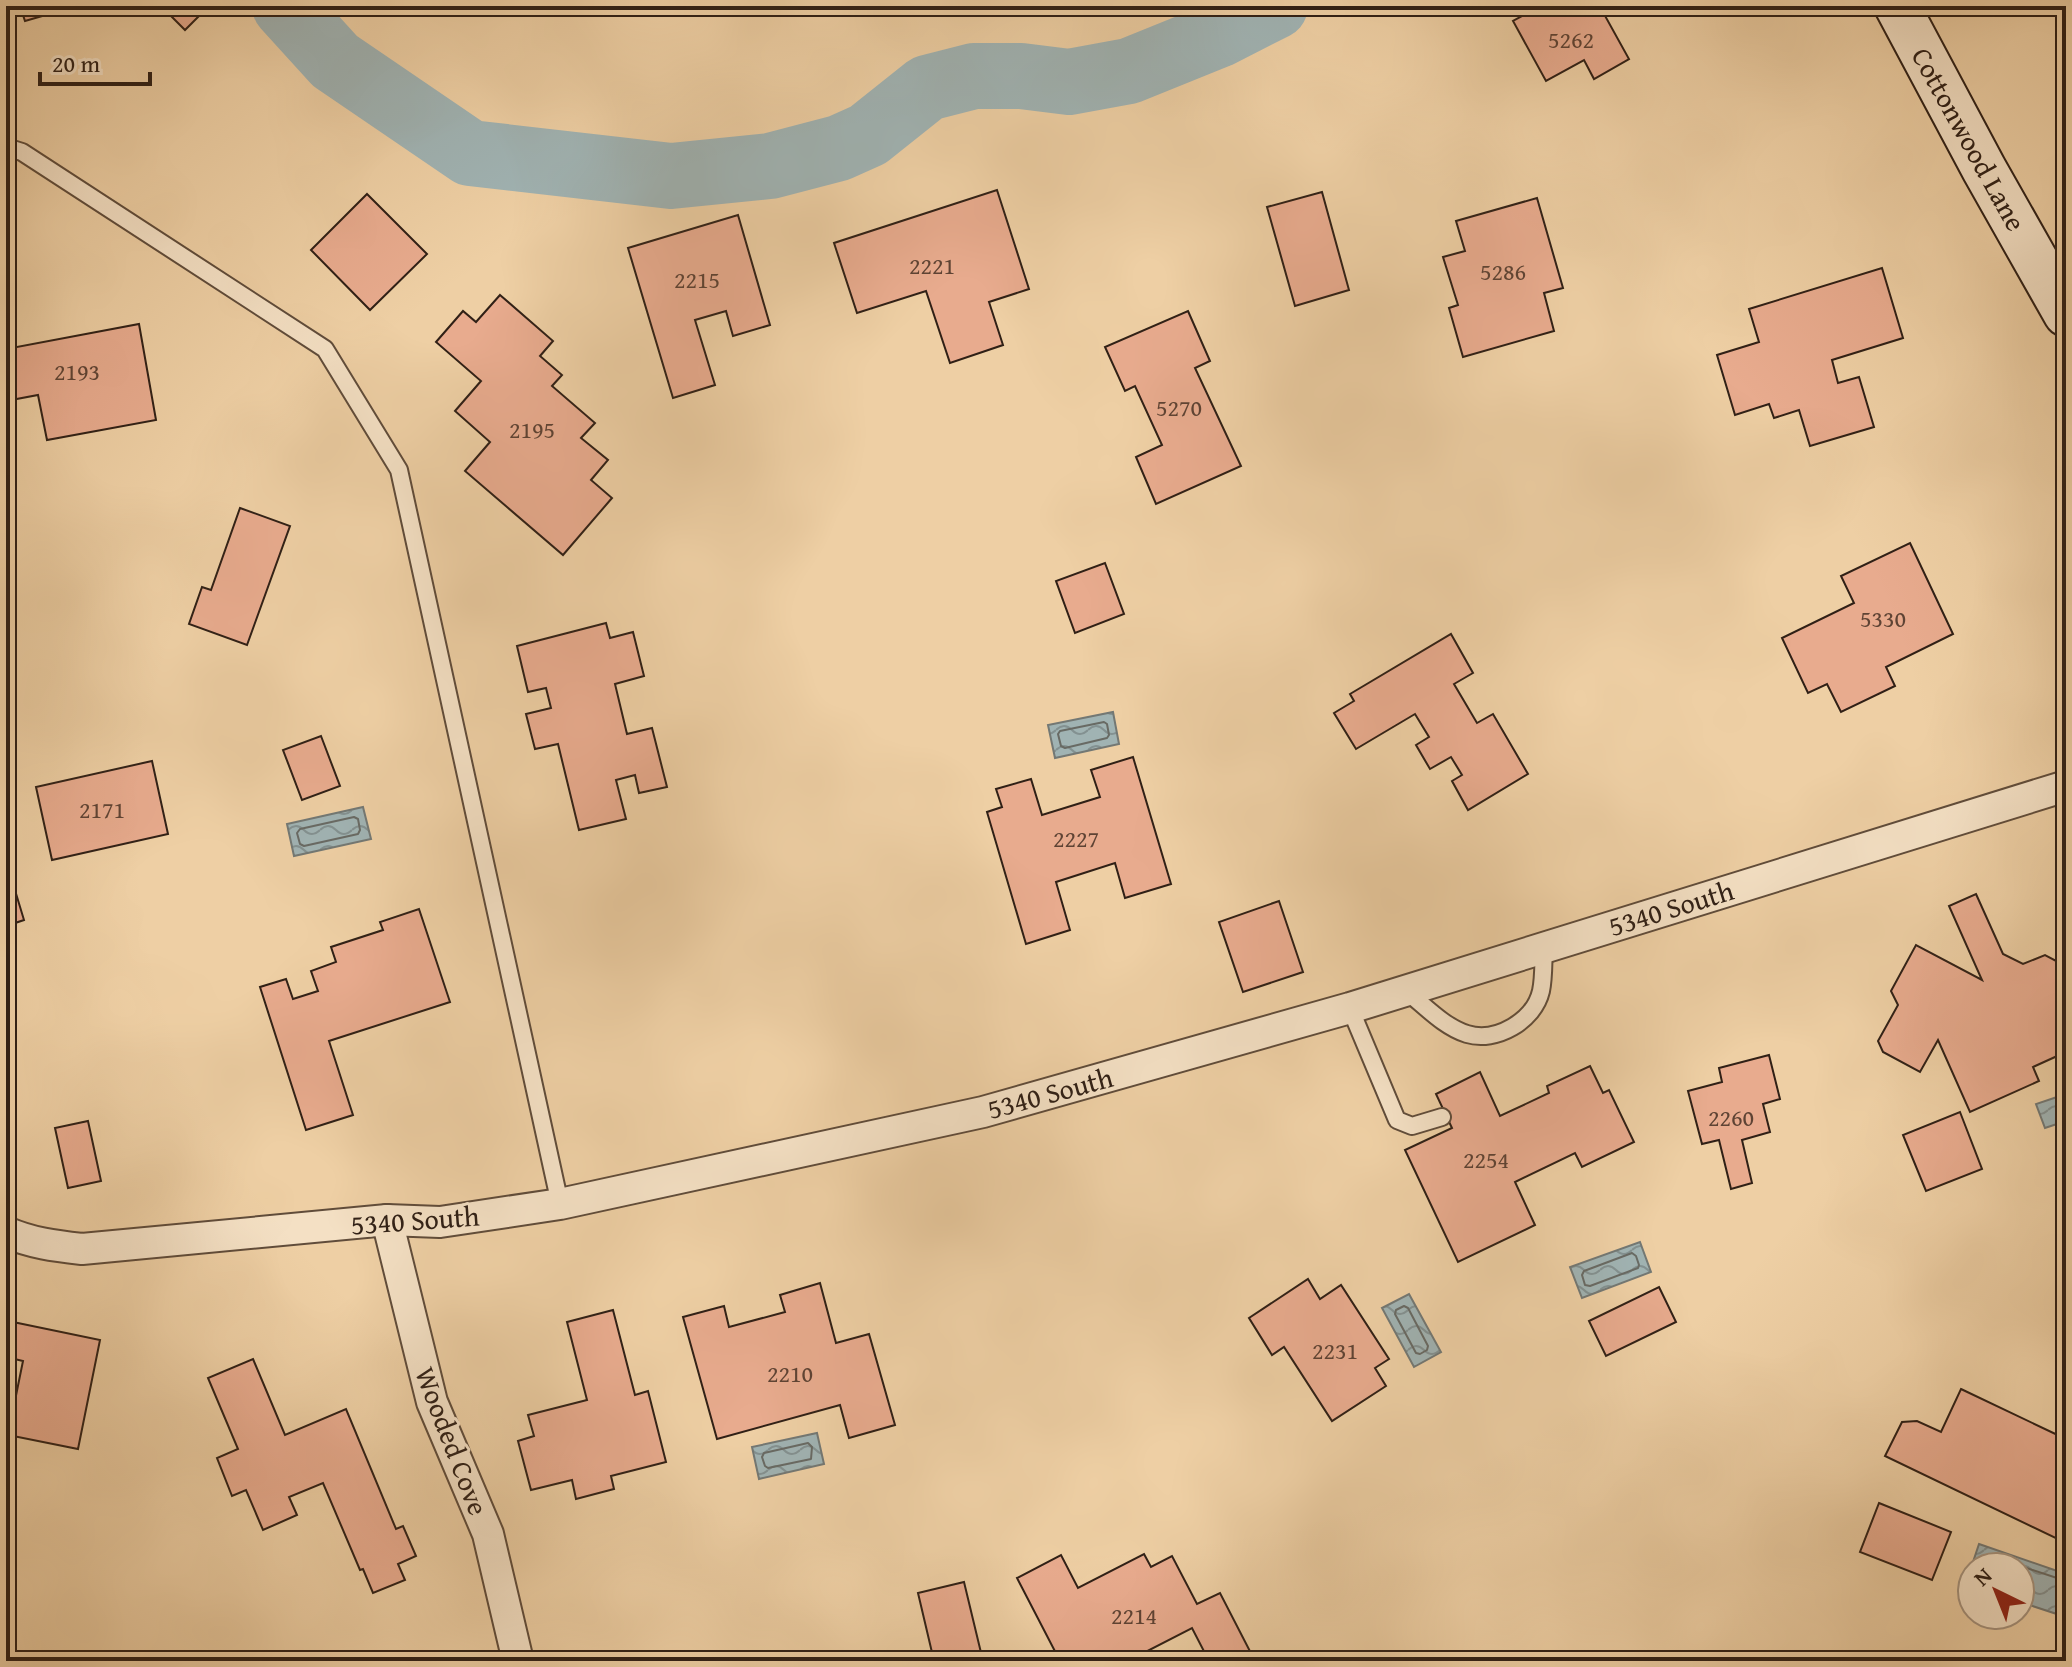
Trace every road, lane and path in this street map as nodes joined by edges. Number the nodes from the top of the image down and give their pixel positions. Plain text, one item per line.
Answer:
1 (1897, 6) edge
2 (6, 147) edge
3 (2066, 314) edge
4 (2066, 786) edge
5 (1544, 947) junction
6 (1406, 991) junction
7 (1350, 1008) junction
8 (1442, 1117) dead end
9 (560, 1204) junction
10 (387, 1220) junction
11 (6, 1232) edge
12 (518, 1661) edge

1 - 3 street, Cottonwood Lane
2 - 9 lane
4 - 5 street, 5340 South
5 - 6 street, 5340 South
5 - 6 lane
6 - 7 street, 5340 South
7 - 8 lane
7 - 9 street, 5340 South
9 - 10 street, 5340 South
10 - 11 street, 5340 South
10 - 12 street, Wooded Cove

